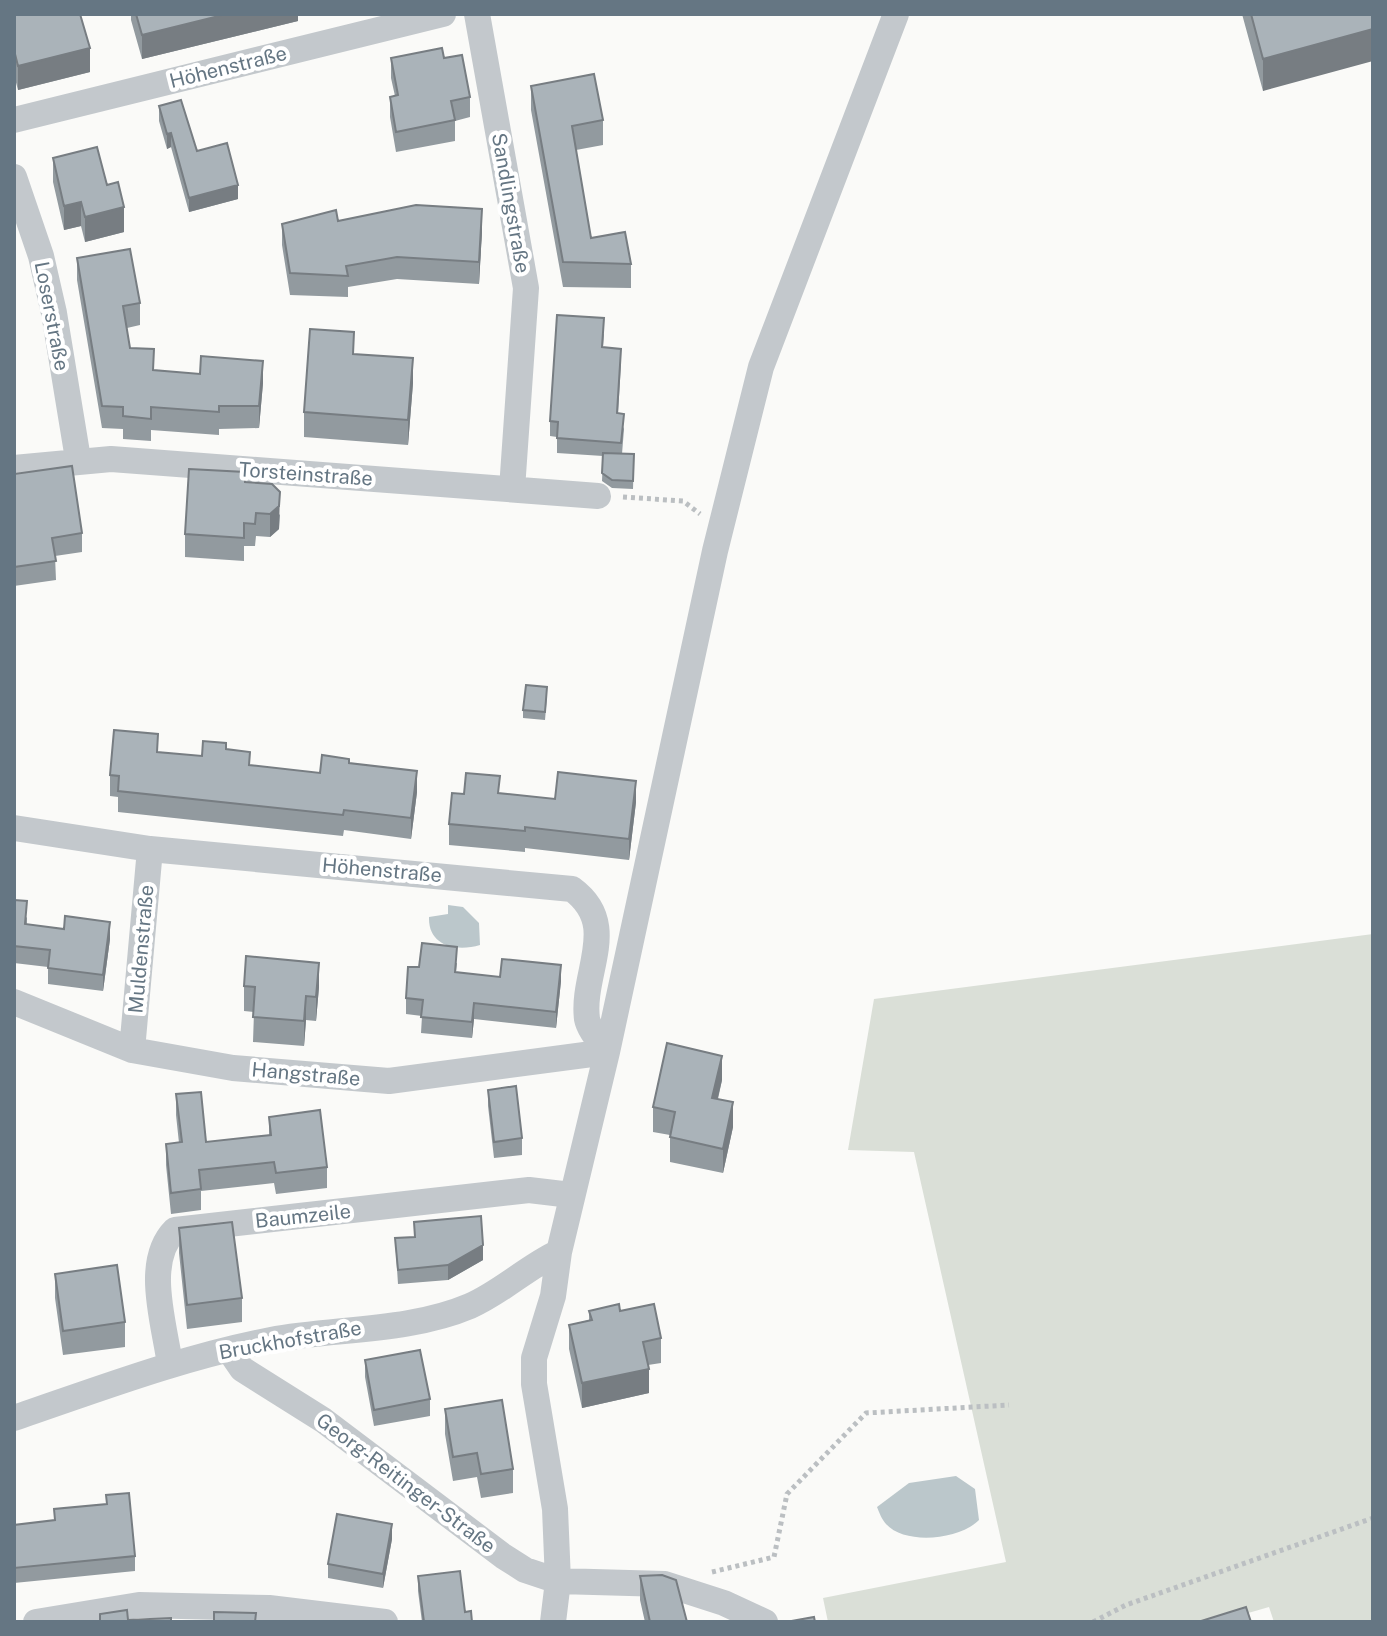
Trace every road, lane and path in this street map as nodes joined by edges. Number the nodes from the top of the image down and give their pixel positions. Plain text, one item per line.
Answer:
1 (443, 14) edge
2 (477, 14) edge
3 (896, 14) edge
4 (14, 120) edge
5 (14, 177) edge
6 (78, 459) junction
7 (14, 468) edge
8 (512, 489) junction
9 (598, 496) joint
10 (683, 501) dead end
11 (14, 828) edge
12 (150, 849) junction
13 (14, 1002) edge
14 (132, 1050) junction
15 (607, 1052) junction
16 (571, 1195) junction
17 (559, 1252) junction
18 (229, 1350) junction
19 (170, 1365) junction
20 (1009, 1405) dead end
21 (14, 1418) edge
22 (1373, 1518) edge
23 (706, 1574) dead end
24 (558, 1581) junction
25 (36, 1622) edge
26 (385, 1622) edge
27 (553, 1622) edge
28 (765, 1622) edge
29 (1093, 1622) edge

1 - 4 street, Höhenstraße
2 - 8 street, Sandlingstraße
3 - 15 street
5 - 6 street, Loserstraße
6 - 7 street, Torsteinstraße
6 - 8 street, Torsteinstraße
8 - 9 street, Torsteinstraße
9 - 10 path
11 - 12 street, Höhenstraße
12 - 14 street, Muldenstraße
12 - 15 street, Höhenstraße
13 - 14 street, Hangstraße
14 - 15 street, Hangstraße
15 - 16 street
16 - 17 street
16 - 19 street, Baumzeile
17 - 18 street, Bruckhofstraße
17 - 24 street
18 - 19 street, Bruckhofstraße
18 - 24 street, Georg-Reitinger-Straße
19 - 21 street, Bruckhofstraße
20 - 23 path
22 - 29 path
24 - 27 street
24 - 28 street, Georg-Reitinger-Straße
25 - 26 street

